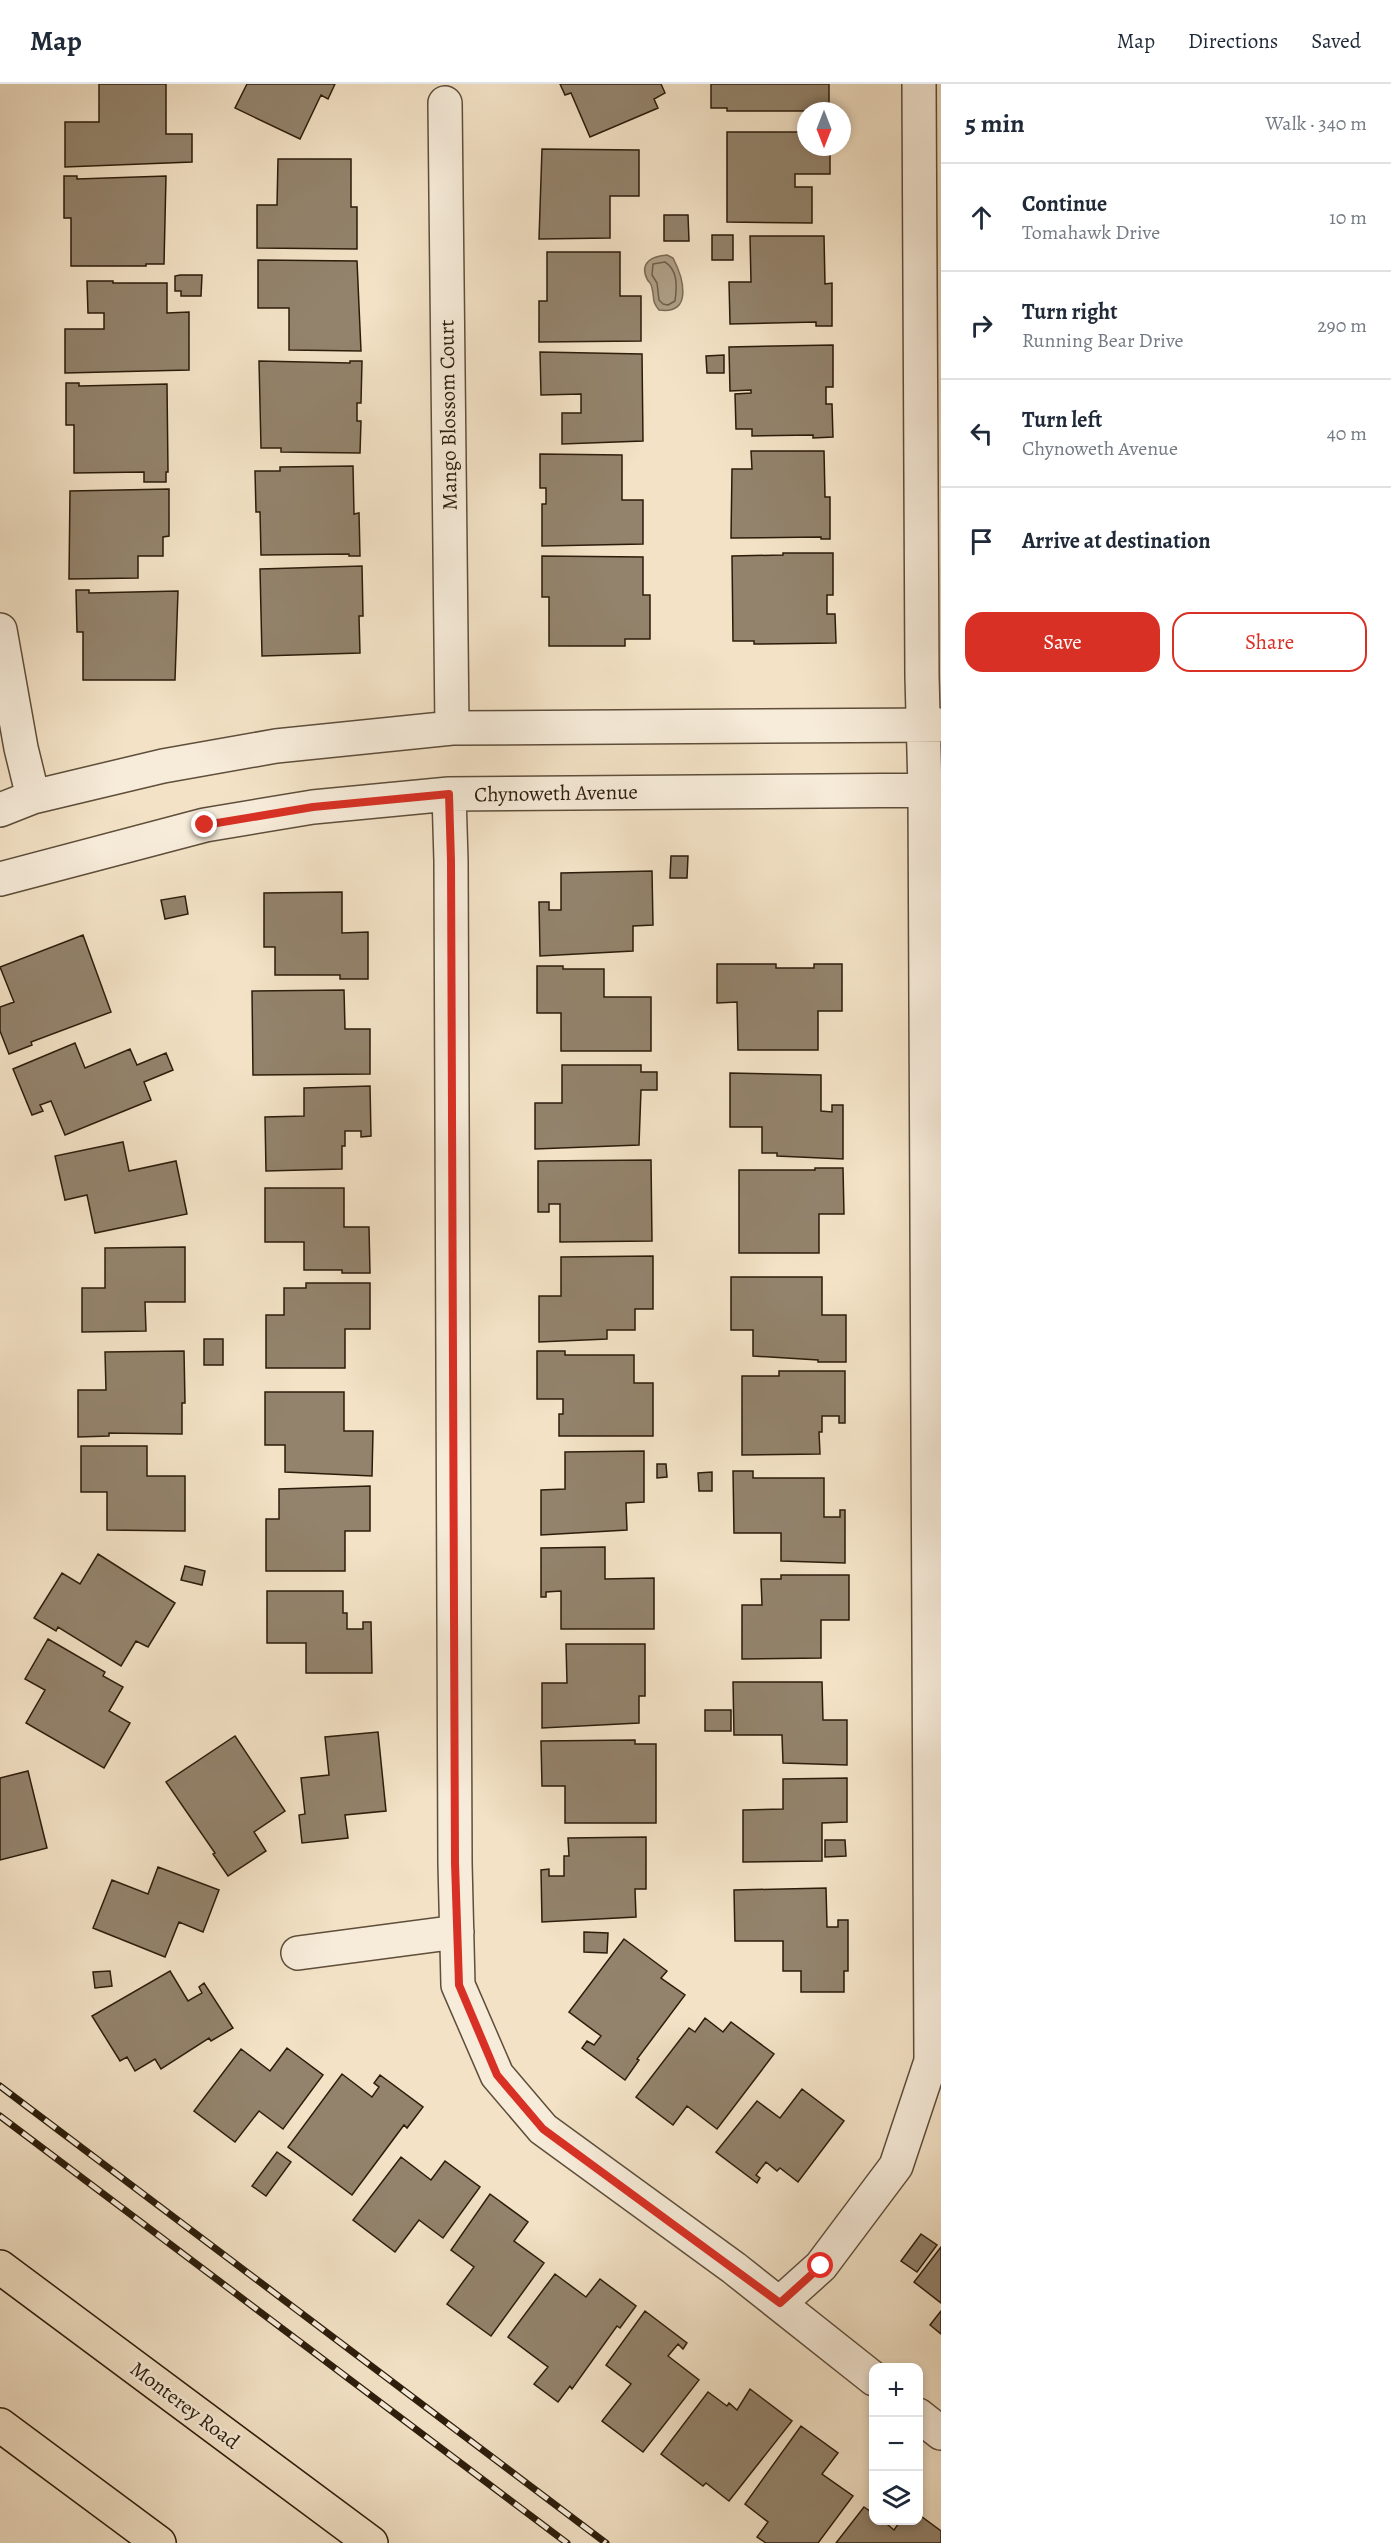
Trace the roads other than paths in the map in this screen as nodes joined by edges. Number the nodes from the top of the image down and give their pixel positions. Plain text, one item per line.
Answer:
1 (919, 84) edge
2 (445, 103) dead end
3 (0, 630) edge
4 (932, 725) edge
5 (452, 728) junction
6 (933, 790) edge
7 (449, 794) junction
8 (33, 797) junction
9 (0, 810) edge
10 (0, 879) edge
11 (457, 1932) junction
12 (298, 1953) dead end
13 (0, 2267) edge
14 (780, 2303) junction
15 (869, 2376) edge
16 (921, 2417) edge
17 (0, 2425) edge
18 (941, 2433) edge
19 (159, 2543) edge
20 (371, 2543) edge

1 - 4 street
2 - 5 street, Mango Blossom Court
3 - 8 street
4 - 5 street
4 - 6 street
5 - 8 street
6 - 7 street, Chynoweth Avenue
6 - 14 street
7 - 10 street, Chynoweth Avenue
7 - 11 street
8 - 9 street
11 - 12 street
11 - 14 street
13 - 20 main road, Monterey Road
14 - 15 street
16 - 18 street
17 - 19 main road

